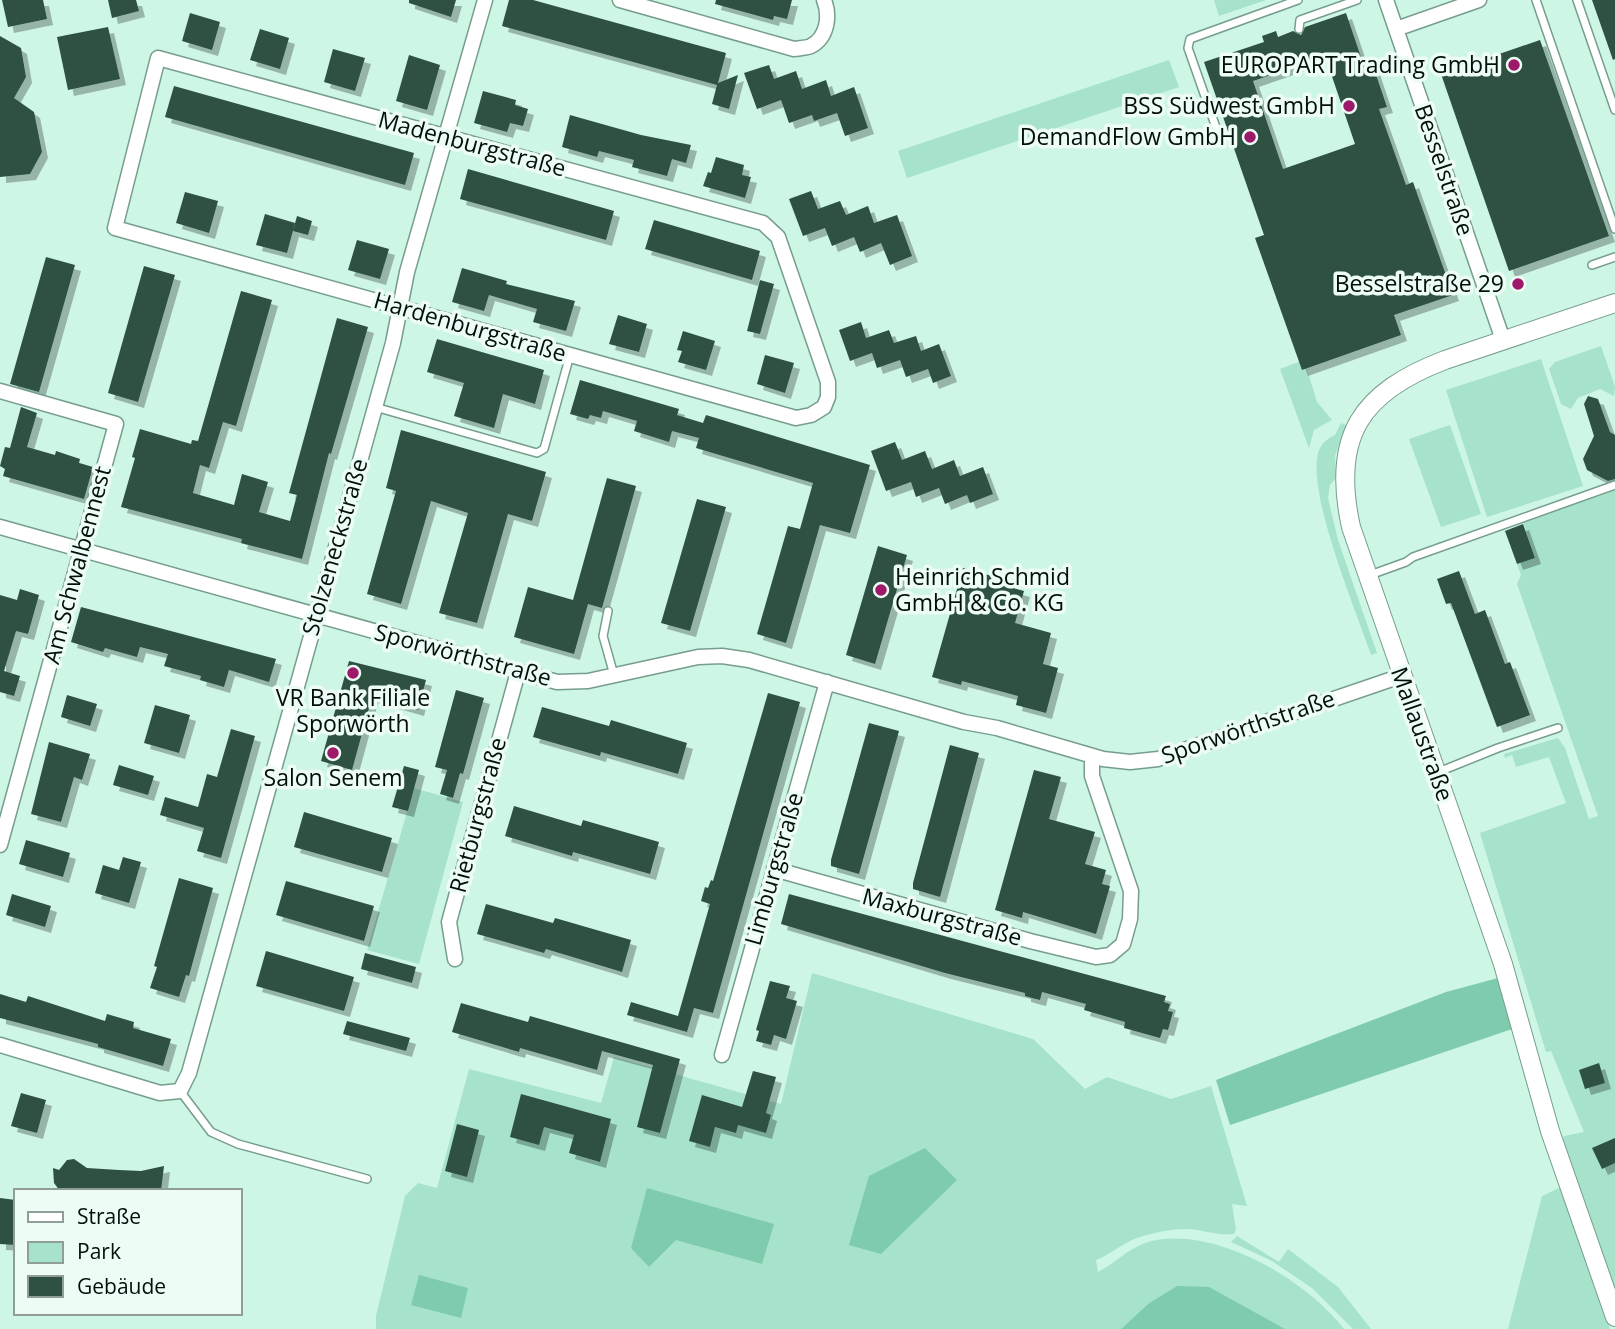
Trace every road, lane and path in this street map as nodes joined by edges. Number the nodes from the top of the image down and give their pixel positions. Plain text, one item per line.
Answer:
1 (485, 0) edge
2 (620, 0) edge
3 (824, 0) edge
4 (1298, 0) edge
5 (1357, 0) edge
6 (1386, 0) edge
7 (1479, 0) edge
8 (1536, 0) edge
9 (1577, 0) edge
10 (1300, 29) dead end
11 (1396, 29) junction
12 (1615, 110) edge
13 (1219, 136) dead end
14 (447, 137) junction
15 (114, 228) joint
16 (1615, 229) edge
17 (1615, 257) edge
18 (1592, 265) dead end
19 (1615, 303) edge
20 (400, 308) junction
21 (1503, 340) junction
22 (570, 355) junction
23 (0, 391) edge
24 (374, 407) junction
25 (824, 407) joint
26 (1615, 485) edge
27 (0, 527) edge
28 (81, 550) junction
29 (1367, 576) junction
30 (608, 611) dead end
31 (316, 615) junction
32 (518, 672) junction
33 (614, 675) junction
34 (1401, 676) junction
35 (827, 682) junction
36 (1558, 728) dead end
37 (1092, 756) junction
38 (1436, 773) junction
39 (3, 822) edge
40 (0, 845) edge
41 (774, 869) junction
42 (455, 959) dead end
43 (0, 1045) edge
44 (722, 1055) dead end
45 (180, 1091) junction
46 (367, 1179) dead end
47 (1615, 1318) edge

1 - 14 street, Stolzeneckstraße
2 - 3 street
4 - 13 lane
5 - 10 lane
6 - 11 street, Besselstraße
7 - 11 street
8 - 16 lane
9 - 12 lane
11 - 21 street, Besselstraße
14 - 15 street, Madenburgstraße
14 - 20 street, Stolzeneckstraße
14 - 25 street, Madenburgstraße
15 - 20 street, Hardenburgstraße
17 - 18 lane
19 - 21 street, Mallaustraße
20 - 22 street, Hardenburgstraße
20 - 24 street, Stolzeneckstraße
21 - 29 street, Mallaustraße
22 - 24 lane
22 - 25 street, Hardenburgstraße
23 - 28 street, Am Schwalbennest
24 - 31 street, Stolzeneckstraße
26 - 29 lane
27 - 28 street, Sporwörthstraße
28 - 31 street, Sporwörthstraße
28 - 39 street, Am Schwalbennest
29 - 34 street, Mallaustraße
30 - 33 lane
31 - 32 street, Sporwörthstraße
31 - 45 street, Stolzeneckstraße
32 - 33 street, Sporwörthstraße
32 - 42 street, Rietburgstraße
33 - 35 street, Sporwörthstraße
34 - 37 street, Sporwörthstraße
34 - 38 street, Mallaustraße
35 - 37 street, Sporwörthstraße
35 - 41 street, Limburgstraße
36 - 38 lane
37 - 41 street, Maxburgstraße
38 - 47 street, Mallaustraße
39 - 40 street, Am Schwalbennest
41 - 44 street, Limburgstraße
43 - 45 street
45 - 46 lane

